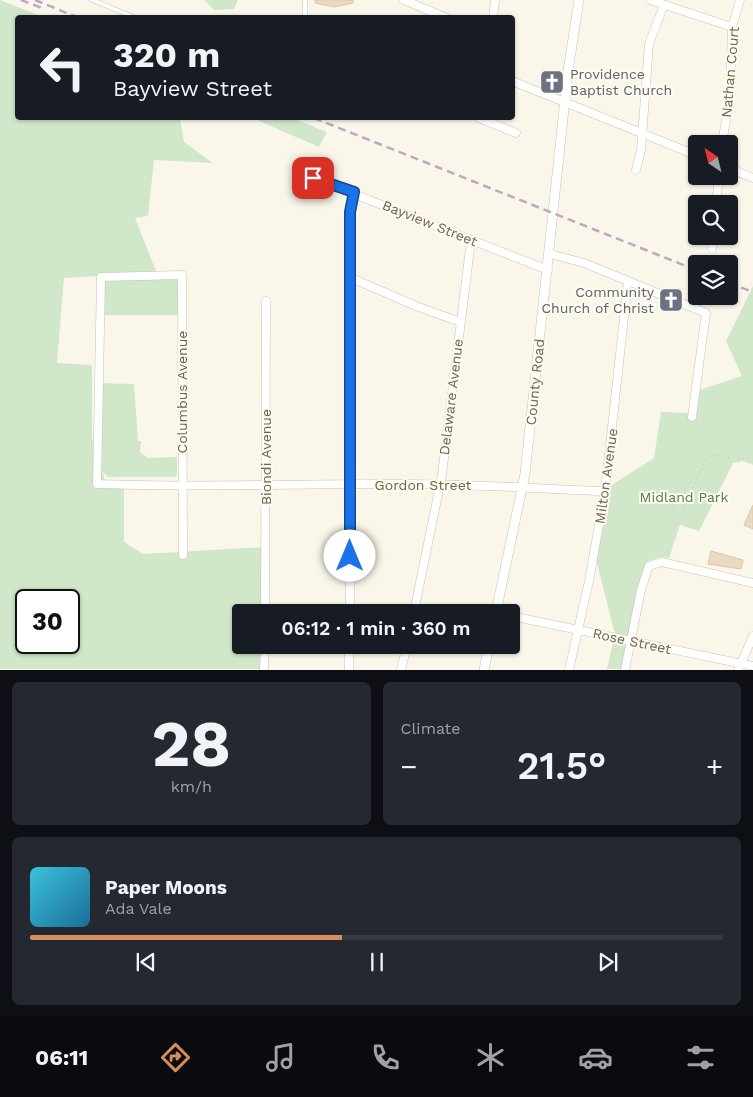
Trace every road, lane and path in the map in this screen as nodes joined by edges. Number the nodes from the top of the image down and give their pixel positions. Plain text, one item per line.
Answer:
1 (92, 0) edge
2 (305, 0) edge
3 (404, 0) edge
4 (495, 0) edge
5 (579, 0) edge
6 (650, 0) edge
7 (740, 0) edge
8 (664, 4) junction
9 (129, 15) edge
10 (305, 15) edge
11 (440, 15) edge
12 (493, 15) edge
13 (732, 27) junction
14 (515, 82) edge
15 (565, 102) junction
16 (485, 120) edge
17 (516, 133) dead end
18 (642, 133) junction
19 (724, 135) edge
20 (688, 152) edge
21 (636, 170) dead end
22 (738, 172) edge
23 (313, 178) dead end
24 (753, 178) edge
25 (354, 192) junction
26 (471, 240) junction
27 (712, 245) edge
28 (712, 249) dead end
29 (550, 254) junction
30 (548, 270) junction
31 (350, 277) junction
32 (628, 281) junction
33 (266, 301) dead end
34 (460, 322) junction
35 (692, 416) dead end
36 (753, 457) edge
37 (687, 479) dead end
38 (690, 481) junction
39 (695, 483) junction
40 (97, 484) joint
41 (182, 484) junction
42 (267, 484) junction
43 (350, 484) junction
44 (441, 484) junction
45 (523, 486) junction
46 (605, 491) junction
47 (659, 493) dead end
48 (679, 494) junction
49 (620, 503) dead end
50 (672, 510) dead end
51 (650, 518) dead end
52 (676, 524) dead end
53 (183, 555) dead end
54 (753, 584) edge
55 (265, 604) edge
56 (350, 604) edge
57 (416, 604) edge
58 (498, 604) edge
59 (520, 618) edge
60 (578, 629) junction
61 (753, 636) edge
62 (629, 641) junction
63 (265, 654) edge
64 (349, 654) edge
65 (405, 654) edge
66 (487, 654) edge
67 (753, 666) edge
68 (739, 667) edge
69 (264, 670) edge
70 (349, 670) edge
71 (401, 670) edge
72 (484, 670) edge
73 (569, 670) edge
74 (625, 670) edge

1 - 9 lane
2 - 10 lane
3 - 11 street
4 - 12 street
5 - 15 street, County Road
6 - 8 street
7 - 13 street, Nathan Court
8 - 13 street
8 - 18 street
13 - 19 street, Nathan Court
14 - 15 street
15 - 18 street
15 - 29 street, County Road
16 - 17 street
18 - 20 street
18 - 21 street
22 - 24 street
23 - 25 street, Bayview Street
25 - 26 street, Bayview Street
25 - 31 street
26 - 30 street, Bayview Street
26 - 34 street, Delaware Avenue
27 - 28 street
29 - 30 street, County Road
29 - 32 street
30 - 45 street, County Road
31 - 34 street
31 - 43 street
32 - 35 street
32 - 46 street, Milton Avenue
33 - 42 street, Biondi Avenue
34 - 44 street, Delaware Avenue
36 - 39 path
37 - 38 path
38 - 39 path
38 - 48 path
39 - 52 path
40 - 41 street, Gordon Street
40 - 41 street, Columbus Avenue
41 - 42 street, Gordon Street
41 - 53 street, Columbus Avenue
42 - 43 street, Gordon Street
42 - 55 street, Biondi Avenue
43 - 44 street, Gordon Street
43 - 56 street
44 - 45 street, Gordon Street
44 - 57 street, Delaware Avenue
45 - 46 street, Gordon Street
45 - 58 street, County Road
46 - 60 street, Milton Avenue
47 - 48 path
48 - 50 path
49 - 51 path
54 - 62 street
59 - 60 street, Rose Street
60 - 62 street, Rose Street
60 - 73 street, Milton Avenue
61 - 68 street
62 - 68 street, Rose Street
62 - 74 street
63 - 69 street
64 - 70 street
65 - 71 street
66 - 72 street
67 - 68 street, Rose Street

